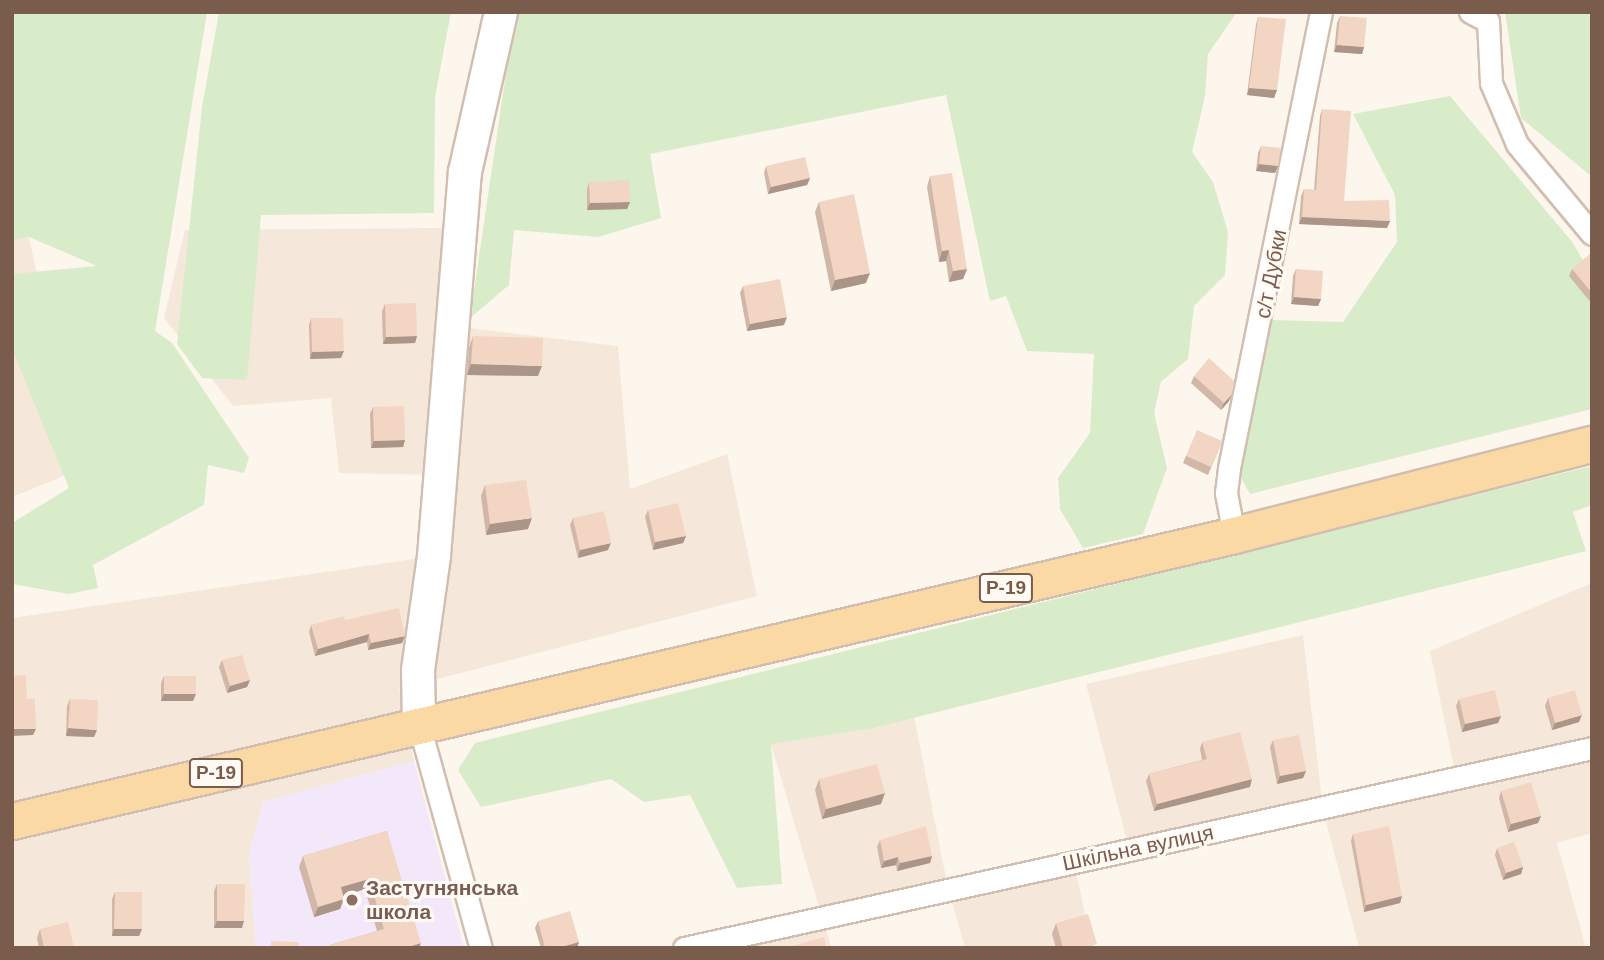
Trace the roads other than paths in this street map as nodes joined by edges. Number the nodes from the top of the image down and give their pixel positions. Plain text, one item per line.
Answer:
1 (501, 12) edge
2 (1321, 12) edge
3 (1483, 15) edge
4 (1592, 234) edge
5 (1592, 444) edge
6 (1234, 535) junction
7 (419, 725) junction
8 (1592, 748) edge
9 (12, 821) edge
10 (481, 948) edge
11 (684, 948) edge

1 - 7 street
2 - 6 street, с/т Дубки
3 - 4 street
5 - 6 main road, Р-19
6 - 7 main road, Р-19
7 - 9 main road, Р-19
7 - 10 street
8 - 11 street, Шкільна вулиця

